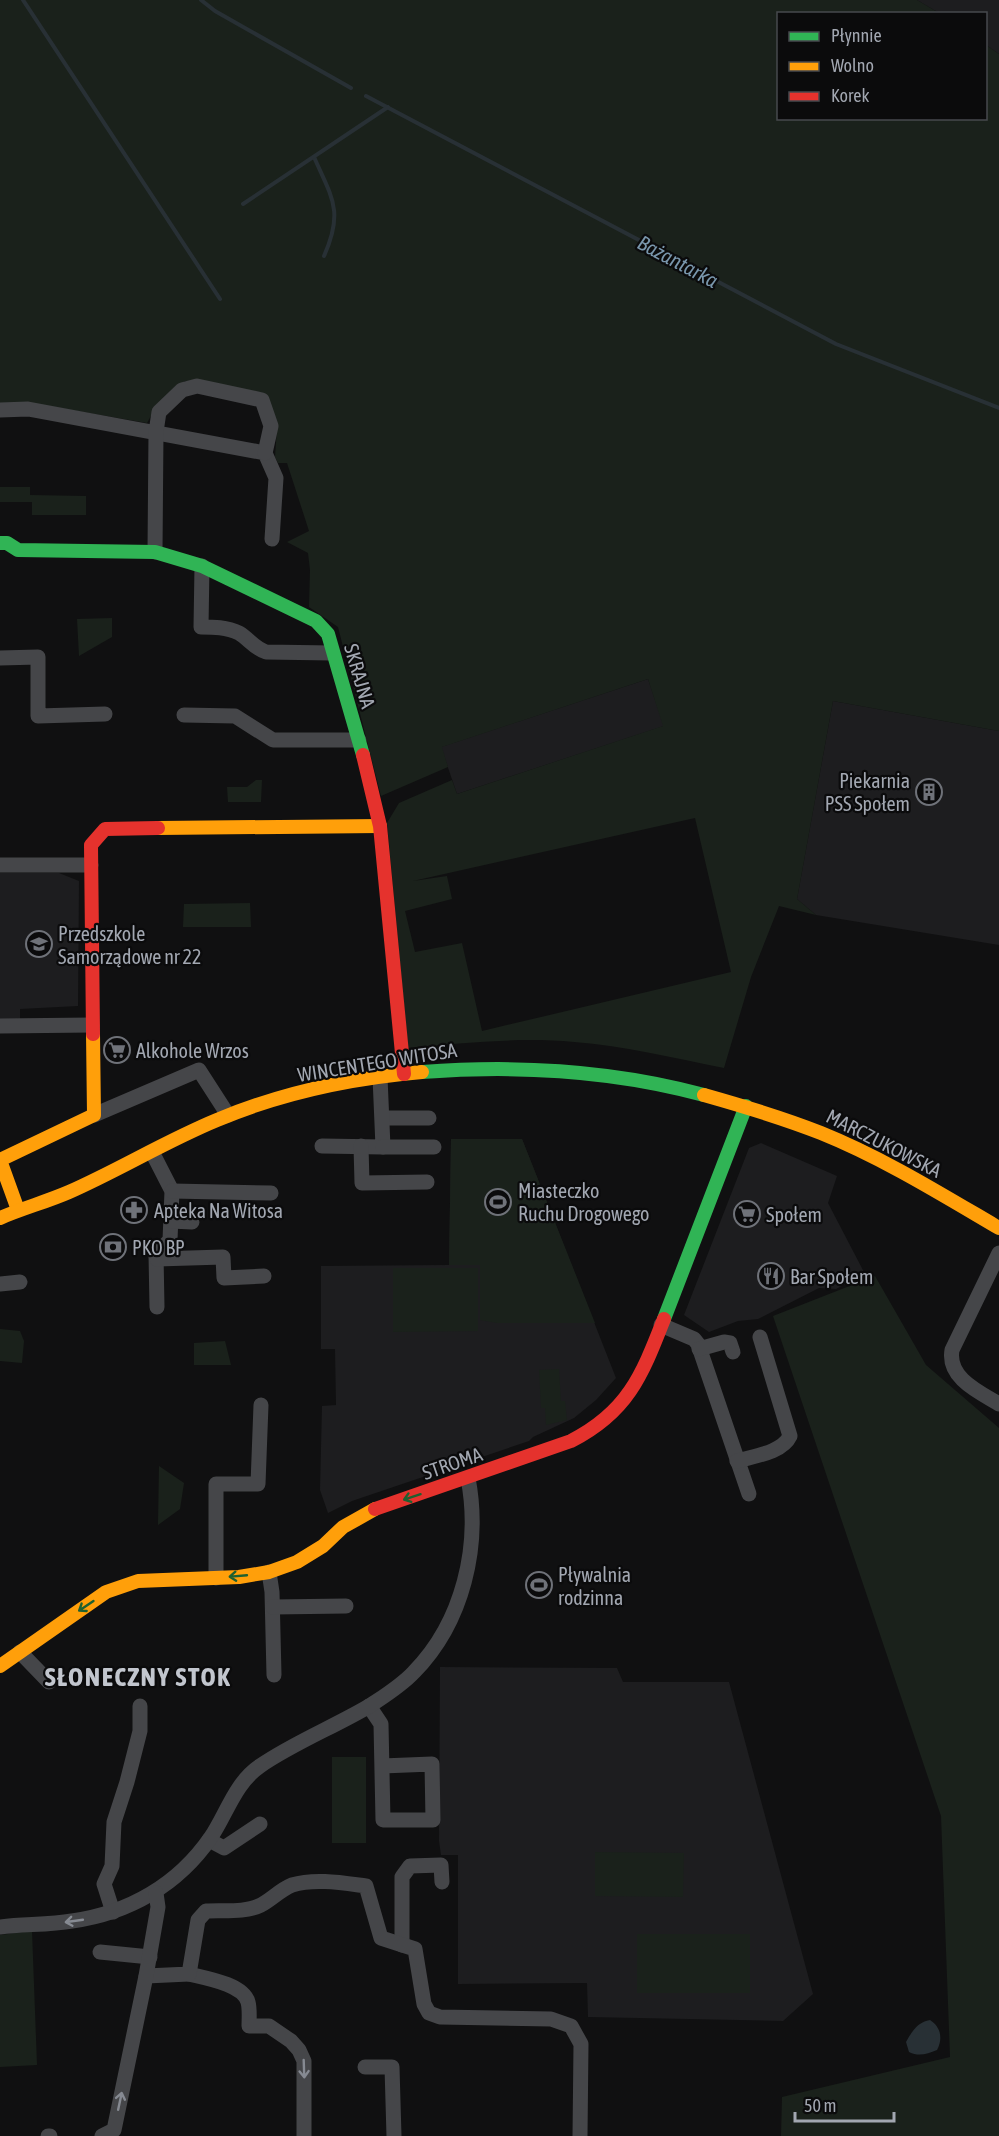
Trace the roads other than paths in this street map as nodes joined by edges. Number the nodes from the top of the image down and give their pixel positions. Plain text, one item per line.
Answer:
1 (0, 410) edge
2 (156, 432) junction
3 (264, 453) junction
4 (272, 539) dead end
5 (0, 543) edge
6 (155, 552) junction
7 (202, 566) junction
8 (332, 653) junction
9 (0, 658) edge
10 (105, 714) dead end
11 (184, 715) dead end
12 (359, 740) junction
13 (380, 826) junction
14 (0, 865) edge
15 (90, 865) junction
16 (92, 1025) junction
17 (0, 1026) edge
18 (404, 1074) junction
19 (380, 1077) junction
20 (746, 1106) junction
21 (94, 1115) junction
22 (228, 1115) junction
23 (383, 1118) junction
24 (429, 1118) dead end
25 (322, 1146) dead end
26 (361, 1146) junction
27 (383, 1147) junction
28 (434, 1147) dead end
29 (152, 1152) junction
30 (427, 1182) dead end
31 (172, 1191) junction
32 (272, 1193) dead end
33 (18, 1210) junction
34 (0, 1218) edge
35 (171, 1221) junction
36 (192, 1222) dead end
37 (999, 1228) edge
38 (999, 1253) edge
39 (157, 1259) junction
40 (264, 1276) dead end
41 (20, 1282) dead end
42 (0, 1284) edge
43 (157, 1307) dead end
44 (661, 1325) junction
45 (760, 1337) dead end
46 (699, 1349) junction
47 (733, 1352) dead end
48 (999, 1404) edge
49 (261, 1405) dead end
50 (737, 1461) junction
51 (468, 1478) junction
52 (749, 1494) dead end
53 (269, 1572) junction
54 (216, 1578) junction
55 (346, 1606) dead end
56 (273, 1607) junction
57 (20, 1652) junction
58 (0, 1666) edge
59 (274, 1675) dead end
60 (49, 1682) dead end
61 (140, 1706) dead end
62 (369, 1706) junction
63 (382, 1766) junction
64 (260, 1824) dead end
65 (208, 1840) junction
66 (442, 1882) dead end
67 (156, 1893) junction
68 (114, 1912) junction
69 (0, 1927) edge
70 (402, 1945) junction
71 (100, 1952) dead end
72 (150, 1957) junction
73 (189, 1974) junction
74 (146, 1976) junction
75 (365, 2067) dead end
76 (102, 2136) edge
77 (304, 2136) edge
78 (393, 2136) edge
79 (580, 2136) edge

1 - 2 street
2 - 3 street
2 - 3 street
2 - 6 street
3 - 4 street
5 - 6 street, SKRAJNA
6 - 7 street, SKRAJNA
7 - 8 street, SKRAJNA
7 - 8 street
8 - 12 street, SKRAJNA
9 - 10 street
11 - 12 street
12 - 13 street, SKRAJNA
13 - 15 street
13 - 18 street, SKRAJNA
14 - 15 street
15 - 16 street
16 - 17 street
16 - 21 street
18 - 19 street, WINCENTEGO WITOSA
18 - 20 street, WINCENTEGO WITOSA
19 - 22 street, WINCENTEGO WITOSA
19 - 23 street
20 - 37 street, MARCZUKOWSKA
20 - 44 street, STROMA
21 - 22 street
21 - 33 street
22 - 29 street, WINCENTEGO WITOSA
23 - 24 street
23 - 27 street
25 - 26 street
26 - 27 street
26 - 30 street
27 - 28 street
29 - 31 street
29 - 33 street, WINCENTEGO WITOSA
31 - 32 street
31 - 35 street
33 - 34 street, WINCENTEGO WITOSA
35 - 36 street
35 - 39 street
38 - 48 street
39 - 40 street
39 - 43 street
41 - 42 street
44 - 46 street
44 - 51 street, STROMA
45 - 50 street
46 - 47 street
46 - 50 street
49 - 54 street
50 - 52 street
51 -> 53 street, STROMA
51 - 62 street
53 -> 54 street, STROMA
53 - 56 street
54 -> 57 street, STROMA
55 - 56 street
56 - 59 street
57 - 58 street, STROMA
57 - 60 street
61 - 68 street
62 - 63 street
62 - 65 street
63 - 63 street
64 - 65 street
65 - 67 street
66 - 70 street
67 - 68 street
67 - 72 street
68 -> 69 street
70 - 73 street
70 - 79 street
71 - 72 street
72 - 74 street
73 - 74 street
73 -> 77 street
76 -> 74 street
75 - 78 street

